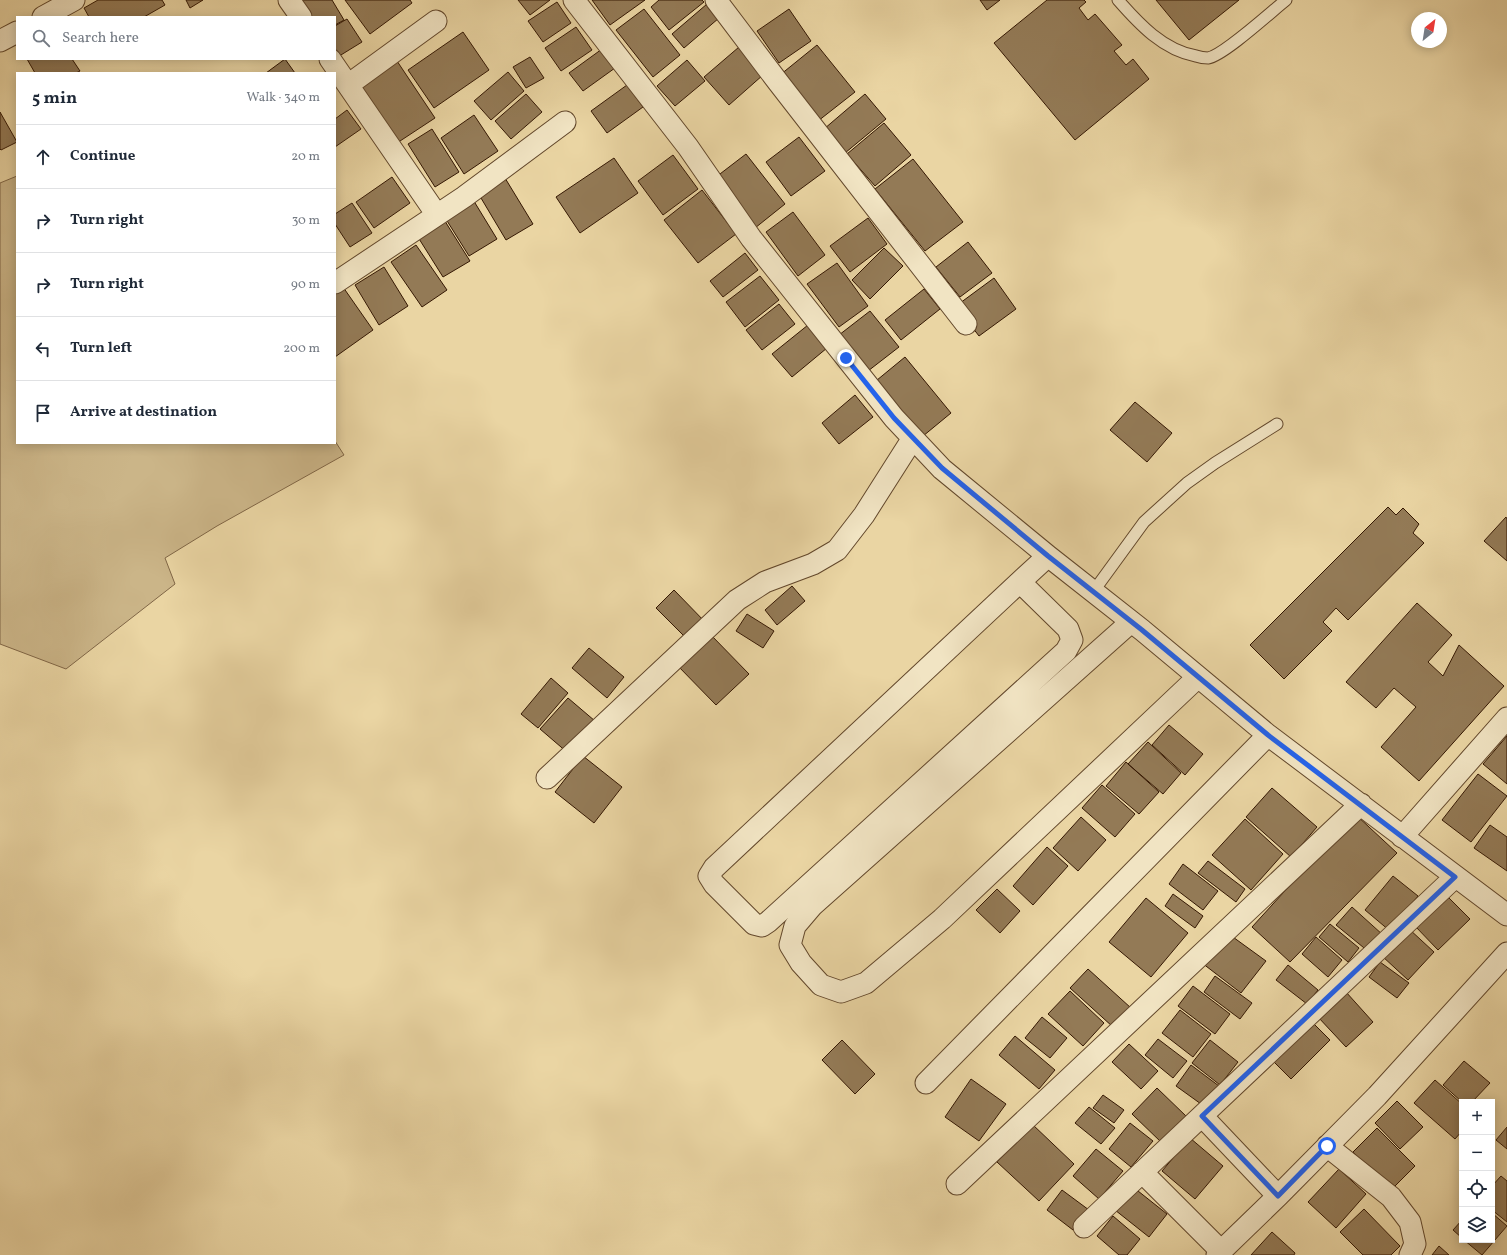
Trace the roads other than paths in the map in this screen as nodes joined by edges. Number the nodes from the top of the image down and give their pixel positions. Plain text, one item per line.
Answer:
1 (74, 0) edge
2 (574, 0) edge
3 (716, 0) edge
4 (1118, 0) edge
5 (1286, 0) edge
6 (45, 16) edge
7 (436, 21) dead end
8 (16, 33) edge
9 (0, 41) edge
10 (331, 60) edge
11 (348, 85) junction
12 (565, 122) dead end
13 (438, 215) junction
14 (336, 282) edge
15 (966, 324) dead end
16 (1277, 424) dead end
17 (913, 438) junction
18 (1048, 556) junction
19 (1020, 582) junction
20 (1093, 592) junction
21 (1131, 622) junction
22 (1198, 677) junction
23 (1507, 718) edge
24 (1268, 735) junction
25 (547, 778) dead end
26 (1361, 804) junction
27 (1402, 837) junction
28 (1455, 877) junction
29 (1507, 915) edge
30 (1507, 953) edge
31 (926, 1082) dead end
32 (1202, 1116) junction
33 (1327, 1146) junction
34 (1142, 1172) junction
35 (957, 1184) dead end
36 (1278, 1196) junction
37 (1084, 1227) dead end
38 (1219, 1253) edge
39 (1410, 1255) edge

1 - 6 street
2 - 17 street
3 - 15 street
4 - 5 lane
7 - 11 street
8 - 9 street
10 - 11 street
11 - 13 street
12 - 13 street
13 - 14 street
16 - 20 lane
17 - 18 street
17 - 25 street
18 - 19 street
18 - 20 street
19 - 19 street
20 - 21 street
21 - 22 street
21 - 22 street
22 - 24 street
23 - 27 street
24 - 26 street
24 - 31 street
26 - 27 street
26 - 35 street
27 - 28 street
28 - 29 street
28 - 32 street
30 - 33 street
32 - 34 street
32 - 36 street
33 - 36 street
33 - 39 street
34 - 37 street
34 - 38 street
36 - 38 street

